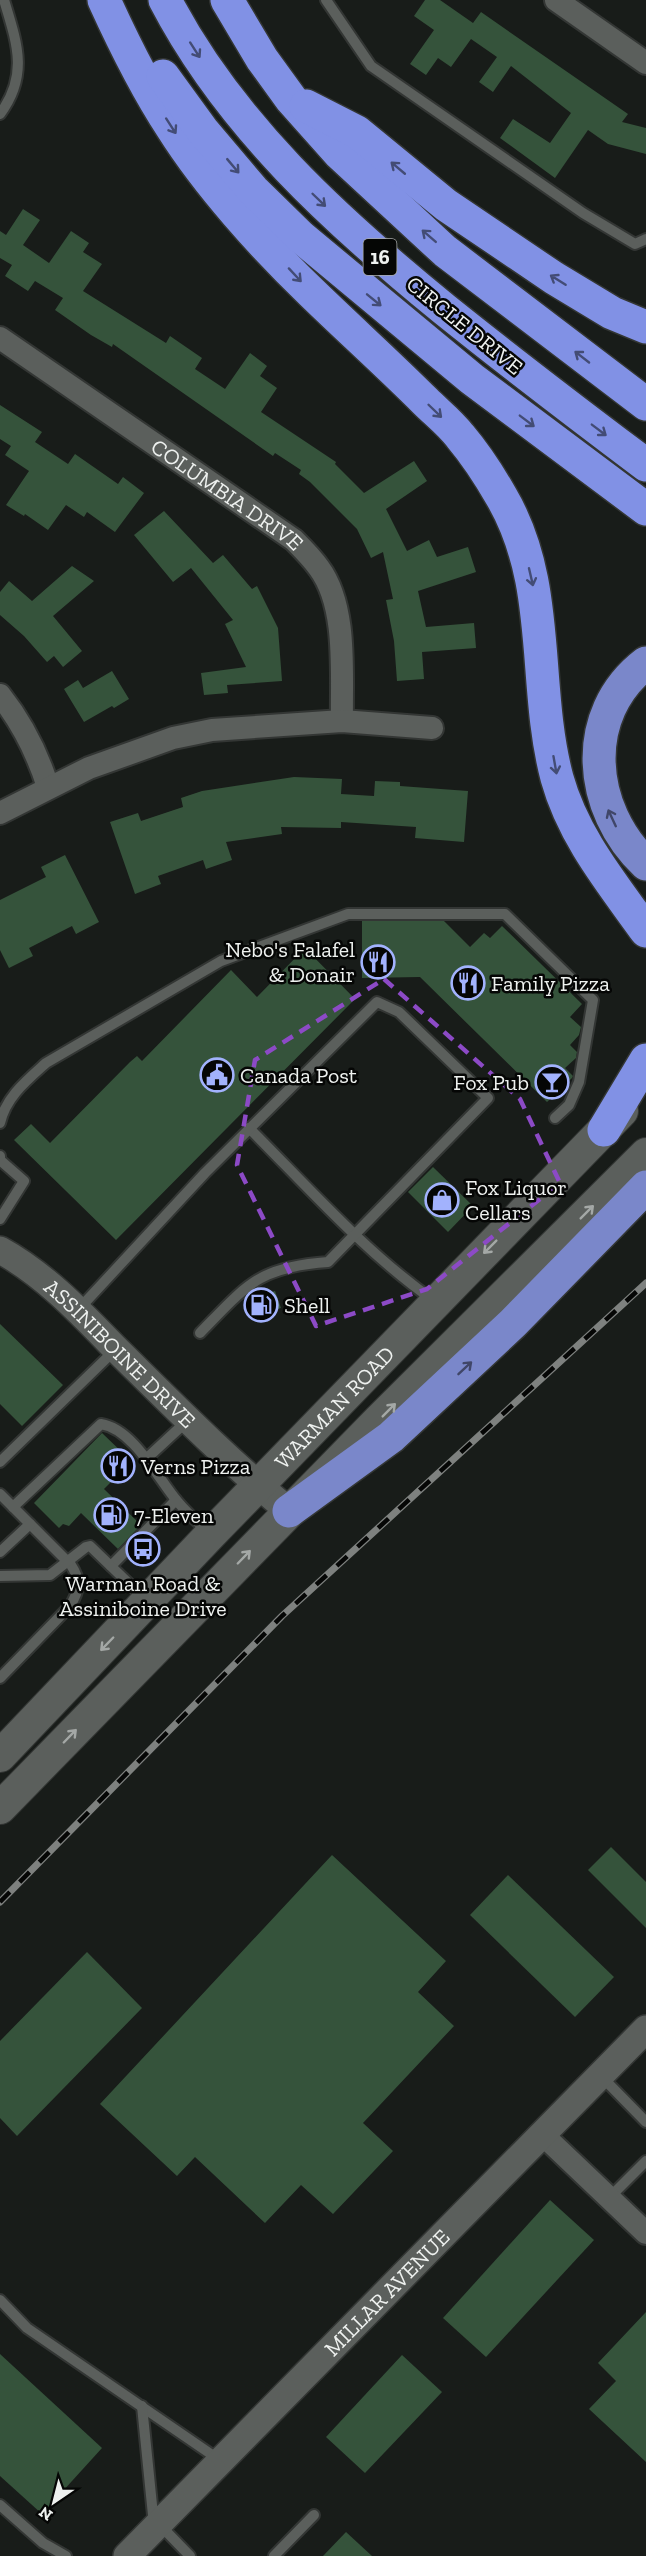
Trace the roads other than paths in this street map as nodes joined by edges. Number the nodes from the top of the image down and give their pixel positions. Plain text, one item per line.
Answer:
1 (4, 0) edge
2 (104, 0) edge
3 (112, 0) edge
4 (165, 0) edge
5 (227, 0) edge
6 (326, 0) edge
7 (556, 0) edge
8 (646, 63) edge
9 (291, 99) junction
10 (0, 114) edge
11 (646, 239) edge
12 (646, 327) edge
13 (0, 338) edge
14 (646, 404) edge
15 (646, 465) edge
16 (646, 509) edge
17 (646, 663) edge
18 (0, 695) edge
19 (342, 721) junction
20 (432, 728) dead end
21 (48, 787) junction
22 (0, 813) edge
23 (595, 859) junction
24 (646, 864) edge
25 (646, 903) edge
26 (646, 931) edge
27 (646, 1060) edge
28 (646, 1086) edge
29 (555, 1118) dead end
30 (0, 1123) edge
31 (249, 1128) junction
32 (604, 1130) junction
33 (646, 1154) edge
34 (0, 1156) edge
35 (646, 1187) edge
36 (0, 1218) edge
37 (355, 1233) junction
38 (0, 1250) edge
39 (435, 1302) junction
40 (78, 1310) junction
41 (200, 1333) dead end
42 (117, 1349) junction
43 (188, 1420) junction
44 (146, 1459) junction
45 (0, 1462) edge
46 (259, 1486) junction
47 (0, 1494) edge
48 (176, 1500) junction
49 (13, 1507) junction
50 (289, 1511) junction
51 (30, 1524) junction
52 (211, 1534) junction
53 (0, 1552) edge
54 (68, 1562) junction
55 (111, 1566) junction
56 (0, 1575) edge
57 (147, 1601) junction
58 (0, 1678) edge
59 (0, 1755) edge
60 (0, 1808) edge
61 (646, 2029) edge
62 (600, 2075) junction
63 (646, 2122) edge
64 (542, 2134) junction
65 (646, 2161) edge
66 (609, 2198) junction
67 (646, 2233) edge
68 (0, 2301) edge
69 (142, 2406) junction
70 (221, 2461) junction
71 (0, 2505) edge
72 (314, 2515) dead end
73 (156, 2527) junction
74 (66, 2556) edge
75 (127, 2556) edge
76 (190, 2556) edge
77 (274, 2556) edge

1 - 10 lane
2 -> 23 highway
3 -> 16 highway
4 -> 15 highway, CIRCLE DRIVE / 16
5 - 9 highway, CIRCLE DRIVE / 16
6 - 11 lane
7 - 8 street
12 -> 9 highway
14 -> 9 highway, CIRCLE DRIVE / 16
13 - 19 street, COLUMBIA DRIVE
24 -> 17 highway
18 - 21 street
19 - 20 street
19 - 21 street
21 - 22 street
23 - 25 highway
23 - 26 highway
27 - 32 highway
28 - 32 main road, WARMAN ROAD
29 - 30 lane
31 - 37 lane
31 - 37 lane
31 - 40 lane
32 -> 39 main road, WARMAN ROAD
50 -> 33 main road, WARMAN ROAD
34 - 36 lane
50 -> 35 highway
37 - 39 lane
37 - 41 lane
38 - 40 street, ASSINIBOINE DRIVE
39 - 46 main road, WARMAN ROAD
40 - 42 street, ASSINIBOINE DRIVE
42 - 43 street, ASSINIBOINE DRIVE
42 - 45 lane
43 - 44 lane
43 - 46 street, ASSINIBOINE DRIVE
44 - 48 lane
44 - 49 lane
46 - 50 street, ASSINIBOINE DRIVE
46 - 52 main road, WARMAN ROAD
47 - 49 lane
48 - 52 lane
48 - 55 lane
49 - 51 lane
60 -> 50 main road, WARMAN ROAD
51 - 53 lane
51 - 54 lane
52 - 57 main road, WARMAN ROAD
54 - 55 lane
54 - 56 lane
54 - 58 lane
55 - 57 lane
57 -> 59 main road, WARMAN ROAD
61 - 62 street, MILLAR AVENUE
62 - 63 lane
62 - 64 street, MILLAR AVENUE
64 - 66 street
64 - 70 street, MILLAR AVENUE
65 - 66 lane
66 - 67 street
68 - 69 lane
69 - 70 lane
69 - 73 lane
70 - 73 street, MILLAR AVENUE
71 - 74 lane
72 - 77 lane
73 - 75 street, MILLAR AVENUE
73 - 76 lane

